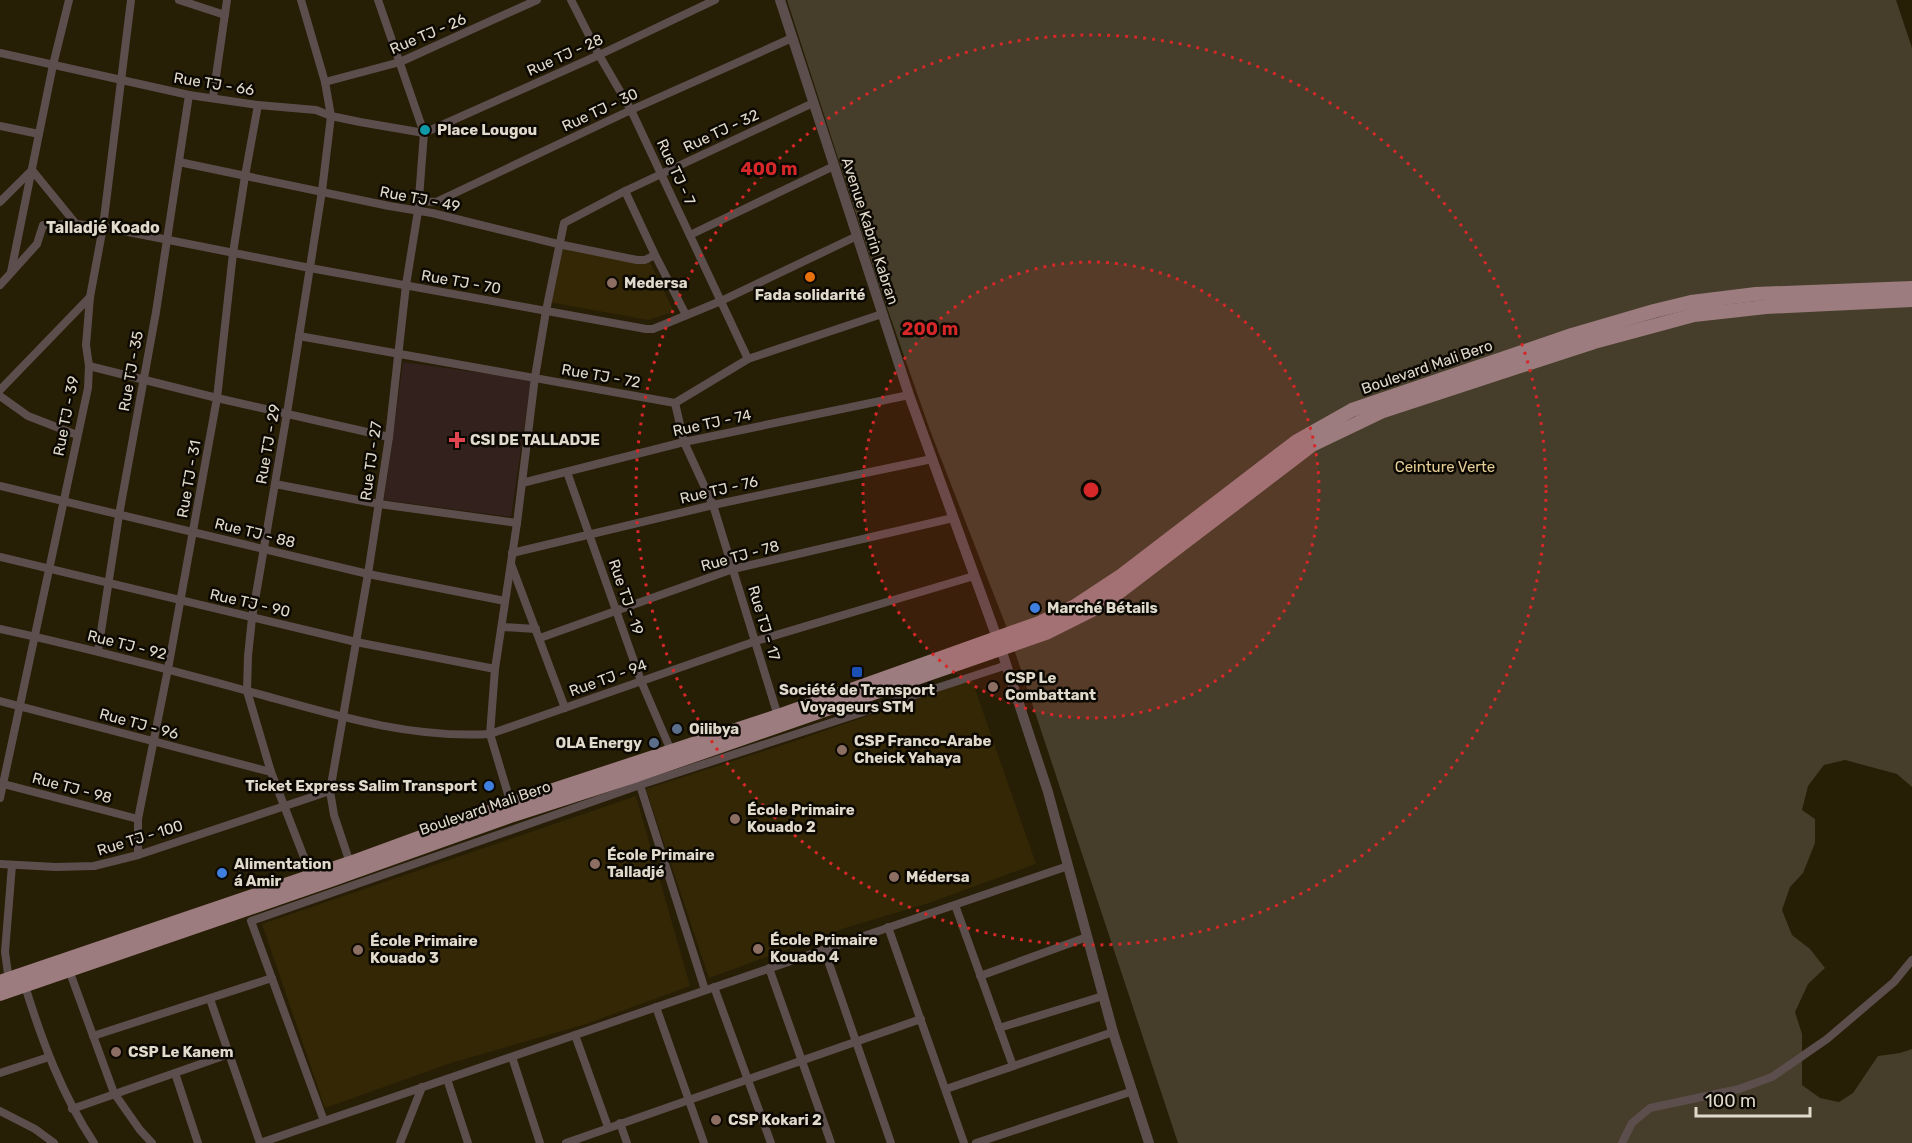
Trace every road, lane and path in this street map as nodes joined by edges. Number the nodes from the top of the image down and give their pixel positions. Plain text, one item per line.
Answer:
1 (69, 0) edge
2 (131, 0) edge
3 (179, 0) edge
4 (227, 0) edge
5 (301, 0) edge
6 (378, 0) edge
7 (537, 0) edge
8 (571, 0) edge
9 (715, 0) edge
10 (780, 0) edge
11 (225, 15) junction
12 (792, 39) junction
13 (0, 53) edge
14 (599, 55) junction
15 (400, 62) junction
16 (53, 65) junction
17 (120, 79) junction
18 (325, 82) junction
19 (189, 95) junction
20 (213, 97) junction
21 (813, 103) junction
22 (258, 105) junction
23 (631, 110) junction
24 (331, 116) junction
25 (0, 126) edge
26 (424, 133) junction
27 (39, 134) junction
28 (179, 162) junction
29 (834, 166) junction
30 (32, 170) junction
31 (662, 174) junction
32 (244, 176) junction
33 (322, 191) junction
34 (625, 191) junction
35 (419, 201) junction
36 (0, 202) edge
37 (418, 211) junction
38 (76, 224) junction
39 (103, 227) junction
40 (690, 235) junction
41 (856, 236) junction
42 (167, 238) junction
43 (558, 244) junction
44 (233, 253) junction
45 (655, 255) junction
46 (310, 267) junction
47 (11, 274) junction
48 (0, 285) edge
49 (406, 285) junction
50 (1912, 288) edge
51 (90, 297) junction
52 (1912, 300) edge
53 (721, 301) junction
54 (546, 311) junction
55 (882, 314) junction
56 (686, 315) junction
57 (299, 336) junction
58 (398, 355) junction
59 (748, 359) junction
60 (89, 366) junction
61 (535, 378) junction
62 (143, 380) junction
63 (0, 390) edge
64 (909, 395) junction
65 (0, 396) edge
66 (217, 398) junction
67 (675, 403) junction
68 (287, 413) junction
69 (77, 435) junction
70 (388, 437) junction
71 (684, 442) junction
72 (932, 459) junction
73 (567, 472) junction
74 (522, 483) junction
75 (275, 484) junction
76 (0, 486) edge
77 (62, 501) junction
78 (379, 504) junction
79 (713, 505) junction
80 (119, 515) junction
81 (953, 518) junction
82 (517, 523) junction
83 (193, 532) junction
84 (590, 534) junction
85 (263, 549) junction
86 (512, 553) junction
87 (0, 557) edge
88 (511, 564) junction
89 (733, 569) junction
90 (48, 570) junction
91 (368, 574) junction
92 (974, 576) junction
93 (109, 584) junction
94 (180, 601) junction
95 (506, 601) junction
96 (616, 609) junction
97 (252, 618) junction
98 (502, 627) junction
99 (0, 629) edge
100 (536, 629) junction
101 (35, 637) junction
102 (540, 638) junction
103 (1015, 638) junction
104 (756, 641) junction
105 (356, 642) junction
106 (999, 644) junction
107 (98, 651) junction
108 (981, 651) junction
109 (958, 665) junction
110 (1007, 665) junction
111 (168, 669) junction
112 (495, 669) junction
113 (963, 680) junction
114 (641, 681) junction
115 (247, 691) junction
116 (0, 701) edge
117 (21, 706) junction
118 (566, 708) junction
119 (778, 716) junction
120 (342, 717) junction
121 (490, 734) junction
122 (154, 742) junction
123 (674, 757) junction
124 (271, 772) junction
125 (639, 780) junction
126 (2, 784) edge
127 (330, 791) junction
128 (0, 798) edge
129 (511, 804) junction
130 (283, 805) junction
131 (138, 819) junction
132 (138, 855) junction
133 (350, 863) junction
134 (0, 864) edge
135 (12, 865) junction
136 (1068, 866) junction
137 (313, 880) junction
138 (333, 886) junction
139 (4, 897) edge
140 (955, 905) junction
141 (888, 927) junction
142 (1087, 937) junction
143 (824, 949) junction
144 (1912, 960) edge
145 (769, 968) junction
146 (69, 970) junction
147 (980, 976) junction
148 (272, 978) junction
149 (9, 986) edge
150 (714, 987) junction
151 (705, 990) junction
152 (1103, 996) junction
153 (210, 999) junction
154 (656, 1007) junction
155 (921, 1019) junction
156 (999, 1028) junction
157 (1113, 1032) junction
158 (575, 1035) junction
159 (93, 1036) junction
160 (855, 1042) junction
161 (229, 1054) junction
162 (512, 1056) junction
163 (49, 1057) junction
164 (803, 1060) junction
165 (1012, 1066) junction
166 (175, 1072) junction
167 (0, 1073) edge
168 (447, 1079) junction
169 (747, 1079) junction
170 (422, 1087) junction
171 (946, 1089) junction
172 (1132, 1091) junction
173 (114, 1093) junction
174 (689, 1100) junction
175 (72, 1109) junction
176 (0, 1111) edge
177 (324, 1121) junction
178 (620, 1123) junction
179 (608, 1127) junction
180 (273, 1138) junction
181 (54, 1143) edge
182 (94, 1143) edge
183 (152, 1143) edge
184 (198, 1143) edge
185 (260, 1143) edge
186 (283, 1143) edge
187 (400, 1143) edge
188 (468, 1143) edge
189 (540, 1143) edge
190 (566, 1143) edge
191 (627, 1143) edge
192 (704, 1143) edge
193 (771, 1143) edge
194 (831, 1143) edge
195 (891, 1143) edge
196 (964, 1143) edge
197 (976, 1143) edge
198 (1149, 1143) edge
199 (1622, 1143) edge

1 - 16 street
2 - 17 street, Rue TJ - 39
3 - 11 street
4 - 11 street
5 - 18 street, Rue TJ - 29
6 - 15 street
7 - 15 street, Rue TJ - 26
8 - 14 street, Rue TJ - 7
9 - 14 street, Rue TJ - 28
10 - 12 street, Avenue Kabrin Kabran
11 - 20 street
12 - 21 street, Avenue Kabrin Kabran
12 - 23 street, Rue TJ - 30
13 - 16 street, Rue TJ - 66
14 - 23 street, Rue TJ - 7
14 - 26 street, Rue TJ - 28
15 - 18 street, Rue TJ - 26
15 - 26 street
16 - 17 street, Rue TJ - 66
16 - 27 street
17 - 19 street, Rue TJ - 66
17 - 39 street, Rue TJ - 39
18 - 24 street, Rue TJ - 29
19 - 20 street, Rue TJ - 66
19 - 28 street, Rue TJ - 35
20 - 22 street, Rue TJ - 66
21 - 29 street, Avenue Kabrin Kabran
21 - 31 street, Rue TJ - 32
22 - 24 street, Rue TJ - 66
22 - 32 street, Rue TJ - 31
23 - 31 street, Rue TJ - 7
23 - 35 street, Rue TJ - 30
24 - 26 street, Rue TJ - 66
24 - 33 street, Rue TJ - 29
25 - 27 street
26 - 35 street, Rue TJ - 27
27 - 30 street
28 - 32 street, Rue TJ - 49
28 - 42 street, Rue TJ - 35
29 - 40 street
29 - 41 street, Avenue Kabrin Kabran
30 - 36 street
30 - 38 street
30 - 47 street
31 - 34 street, Rue TJ - 32
31 - 40 street, Rue TJ - 7
32 - 33 street, Rue TJ - 49
32 - 44 street, Rue TJ - 31
33 - 37 street, Rue TJ - 49
33 - 46 street, Rue TJ - 29
34 - 43 street, Rue TJ - 32
34 - 45 street
35 - 37 street, Rue TJ - 27
37 - 43 street, Rue TJ - 49
37 - 49 street, Rue TJ - 27
38 - 39 street, Rue TJ - 70
38 - 47 street, Rue TJ - 70
39 - 42 street, Rue TJ - 70
39 - 51 street, Rue TJ - 39
40 - 53 street, Rue TJ - 7
41 - 53 street, Rue TJ - 70
41 - 55 street, Avenue Kabrin Kabran
42 - 44 street, Rue TJ - 70
42 - 62 street, Rue TJ - 35
43 - 45 street, Rue TJ - 49
43 - 54 street, Rue TJ - 32
44 - 46 street, Rue TJ - 70
44 - 66 street, Rue TJ - 31
45 - 56 street
46 - 49 street, Rue TJ - 70
46 - 57 street, Rue TJ - 29
47 - 48 street
49 - 54 street, Rue TJ - 70
49 - 58 street, Rue TJ - 27
50 - 103 main road, Boulevard Mali Bero
51 - 60 street, Rue TJ - 39
51 - 63 street
52 - 103 main road, Boulevard Mali Bero
53 - 56 street, Rue TJ - 70
53 - 59 street, Rue TJ - 7
54 - 56 street, Rue TJ - 70
54 - 61 street, Rue TJ - 32
55 - 59 street
55 - 64 street, Avenue Kabrin Kabran
57 - 58 street, Rue TJ - 72
57 - 68 street, Rue TJ - 29
58 - 61 street, Rue TJ - 72
58 - 70 street, Rue TJ - 27
59 - 67 street
60 - 62 street
60 - 69 street, Rue TJ - 39
61 - 67 street, Rue TJ - 72
61 - 74 street, Rue TJ - 32
62 - 66 street
62 - 80 street, Rue TJ - 35
64 - 71 street, Rue TJ - 74
64 - 72 street, Avenue Kabrin Kabran
65 - 69 street
66 - 68 street
66 - 83 street, Rue TJ - 31
67 - 71 street, Rue TJ - 17
68 - 70 street
68 - 75 street, Rue TJ - 29
69 - 77 street, Rue TJ - 39
70 - 78 street, Rue TJ - 27
71 - 73 street, Rue TJ - 74
71 - 79 street, Rue TJ - 17
72 - 79 street, Rue TJ - 76
72 - 81 street, Avenue Kabrin Kabran
73 - 74 street, Rue TJ - 74
73 - 84 street, Rue TJ - 19
74 - 82 street, Rue TJ - 32
75 - 78 street
75 - 85 street, Rue TJ - 29
76 - 77 street, Rue TJ - 88
77 - 80 street, Rue TJ - 88
77 - 90 street, Rue TJ - 39
78 - 82 street
78 - 91 street, Rue TJ - 27
79 - 84 street, Rue TJ - 76
79 - 89 street, Rue TJ - 17
80 - 83 street, Rue TJ - 88
80 - 93 street, Rue TJ - 35
81 - 89 street, Rue TJ - 78
81 - 92 street, Avenue Kabrin Kabran
82 - 86 street, Rue TJ - 32
83 - 85 street, Rue TJ - 88
83 - 94 street, Rue TJ - 31
84 - 86 street, Rue TJ - 76
84 - 96 street, Rue TJ - 19
85 - 91 street, Rue TJ - 88
85 - 97 street, Rue TJ - 29
86 - 88 street, Rue TJ - 32
87 - 90 street, Rue TJ - 90
88 - 95 street, Rue TJ - 32
88 - 100 street
89 - 96 street, Rue TJ - 78
89 - 104 street, Rue TJ - 17
90 - 93 street, Rue TJ - 90
90 - 101 street, Rue TJ - 39
91 - 95 street, Rue TJ - 88
91 - 105 street, Rue TJ - 27
92 - 104 street, Rue TJ - 94
92 - 106 street, Avenue Kabrin Kabran
93 - 94 street, Rue TJ - 90
93 - 107 street, Rue TJ - 35
94 - 97 street, Rue TJ - 90
94 - 111 street, Rue TJ - 31
95 - 98 street, Rue TJ - 32
96 - 102 street, Rue TJ - 78
96 - 114 street, Rue TJ - 19
97 - 105 street, Rue TJ - 90
97 - 115 street, Rue TJ - 29
98 - 100 street
98 - 112 street, Rue TJ - 32
99 - 101 street, Rue TJ - 92
100 - 102 street
101 - 107 street, Rue TJ - 92
101 - 117 street, Rue TJ - 39
102 - 118 street
103 - 106 main road
104 - 114 street, Rue TJ - 94
104 - 119 street, Rue TJ - 17
105 - 112 street, Rue TJ - 90
105 - 120 street, Rue TJ - 27
106 - 108 main road
106 - 110 street, Avenue Kabrin Kabran
107 - 111 street, Rue TJ - 92
108 - 109 main road, Boulevard Mali Bero
108 - 119 main road, Boulevard Mali Bero
109 - 113 street
109 - 123 main road, Boulevard Mali Bero
110 - 113 street
110 - 136 street, Avenue Kabrin Kabran
111 - 115 street, Rue TJ - 92
111 - 122 street, Rue TJ - 31
112 - 121 street, Rue TJ - 32
113 - 125 street
114 - 118 street, Rue TJ - 94
114 - 123 street, Rue TJ - 19
115 - 120 street, Rue TJ - 94
115 - 124 street, Rue TJ - 29
116 - 117 street, Rue TJ - 96
117 - 122 street, Rue TJ - 96
117 - 126 street, Rue TJ - 39
118 - 121 street, Rue TJ - 94
119 - 123 main road, Boulevard Mali Bero
120 - 121 street, Rue TJ - 94
120 - 127 street, Rue TJ - 27
121 - 129 street
122 - 124 street, Rue TJ - 96
122 - 131 street, Rue TJ - 31
123 - 125 main road, Boulevard Mali Bero
123 - 129 main road, Boulevard Mali Bero
124 - 130 street, Rue TJ - 29
125 - 138 main road, Boulevard Mali Bero
125 - 151 street
126 - 128 street, Rue TJ - 39
126 - 131 street, Rue TJ - 98
127 - 130 street
127 - 133 street, Rue TJ - 27
129 - 133 main road, Boulevard Mali Bero
130 - 132 street, Rue TJ - 100
130 - 137 street, Rue TJ - 29
131 - 132 street, Rue TJ - 31
132 - 135 street, Rue TJ - 100
133 - 137 main road, Boulevard Mali Bero
134 - 135 street, Rue TJ - 100
135 - 139 street
136 - 140 street
136 - 142 street, Avenue Kabrin Kabran
137 - 138 main road, Boulevard Mali Bero
137 - 146 main road, Boulevard Mali Bero
137 - 149 main road, Boulevard Mali Bero
138 - 148 street
139 - 149 street
140 - 141 street
140 - 147 street
141 - 143 street
141 - 155 street
142 - 147 street
142 - 152 street, Avenue Kabrin Kabran
143 - 145 street
143 - 160 street
144 - 199 street
145 - 150 street
145 - 164 street
146 - 149 main road, Boulevard Mali Bero
146 - 159 street
147 - 156 street
148 - 153 street
148 - 177 street
149 - 163 street
150 - 151 street
150 - 169 street
151 - 154 street
152 - 156 street
152 - 157 street, Avenue Kabrin Kabran
153 - 159 street
153 - 161 street
154 - 158 street
154 - 174 street
155 - 160 street
155 - 171 street
156 - 165 street
157 - 165 street
157 - 172 street, Avenue Kabrin Kabran
158 - 162 street
158 - 179 street
159 - 173 street
160 - 164 street
160 - 195 street
161 - 166 street
161 - 185 street
162 - 168 street
162 - 189 street
163 - 167 street
163 - 175 street
164 - 169 street
164 - 194 street
165 - 171 street
166 - 173 street
166 - 184 street
168 - 170 street
168 - 188 street
169 - 174 street
169 - 193 street
170 - 177 street
170 - 187 street
171 - 196 street
172 - 197 street
172 - 198 street, Avenue Kabrin Kabran
173 - 175 street
173 - 183 street
174 - 178 street
174 - 192 street
175 - 182 street
176 - 181 street
177 - 180 street
178 - 179 street
178 - 191 street
179 - 190 street
180 - 185 street
180 - 186 street

